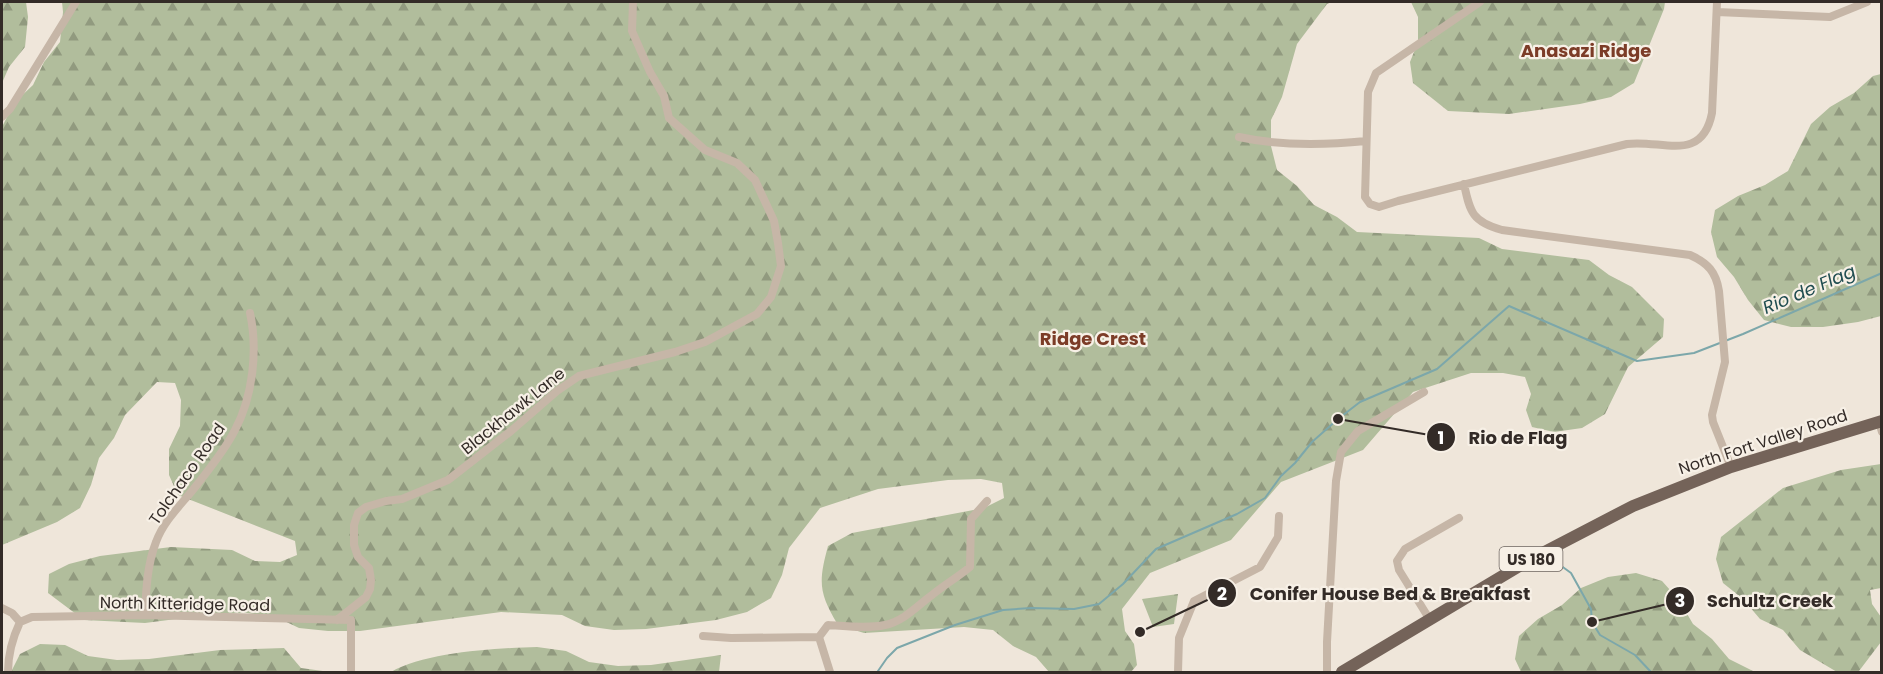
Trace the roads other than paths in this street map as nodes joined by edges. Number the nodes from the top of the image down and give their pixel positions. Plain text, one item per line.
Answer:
1 (76, 2) edge
2 (633, 2) edge
3 (1480, 2) edge
4 (1717, 2) edge
5 (1867, 2) edge
6 (1717, 12) junction
7 (2, 117) edge
8 (1239, 137) dead end
9 (1366, 141) junction
10 (1464, 184) junction
11 (250, 313) dead end
12 (1424, 392) dead end
13 (1880, 425) edge
14 (1731, 467) junction
15 (987, 501) dead end
16 (1279, 516) dead end
17 (1459, 518) dead end
18 (2, 608) edge
19 (144, 615) junction
20 (337, 620) junction
21 (1430, 621) junction
22 (20, 622) junction
23 (703, 636) dead end
24 (819, 637) junction
25 (8, 672) edge
26 (351, 672) edge
27 (830, 672) edge
28 (1178, 672) edge
29 (1327, 672) edge
30 (1342, 672) edge

1 - 7 street
2 - 20 street, Blackhawk Lane
3 - 9 street
4 - 6 street
5 - 6 street
6 - 10 street
8 - 9 street
9 - 10 street
10 - 14 street
11 - 19 street, Tolchaco Road
12 - 29 street
13 - 14 main road, North Fort Valley Road / US 180
14 - 21 main road, North Fort Valley Road / US 180
15 - 24 street
16 - 28 street
17 - 21 street
18 - 22 street
19 - 20 street, North Kitteridge Road
19 - 22 street, North Kitteridge Road
20 - 26 street, North Kitteridge Road
21 - 30 main road, North Fort Valley Road / US 180
22 - 25 street
23 - 24 street
24 - 27 street

